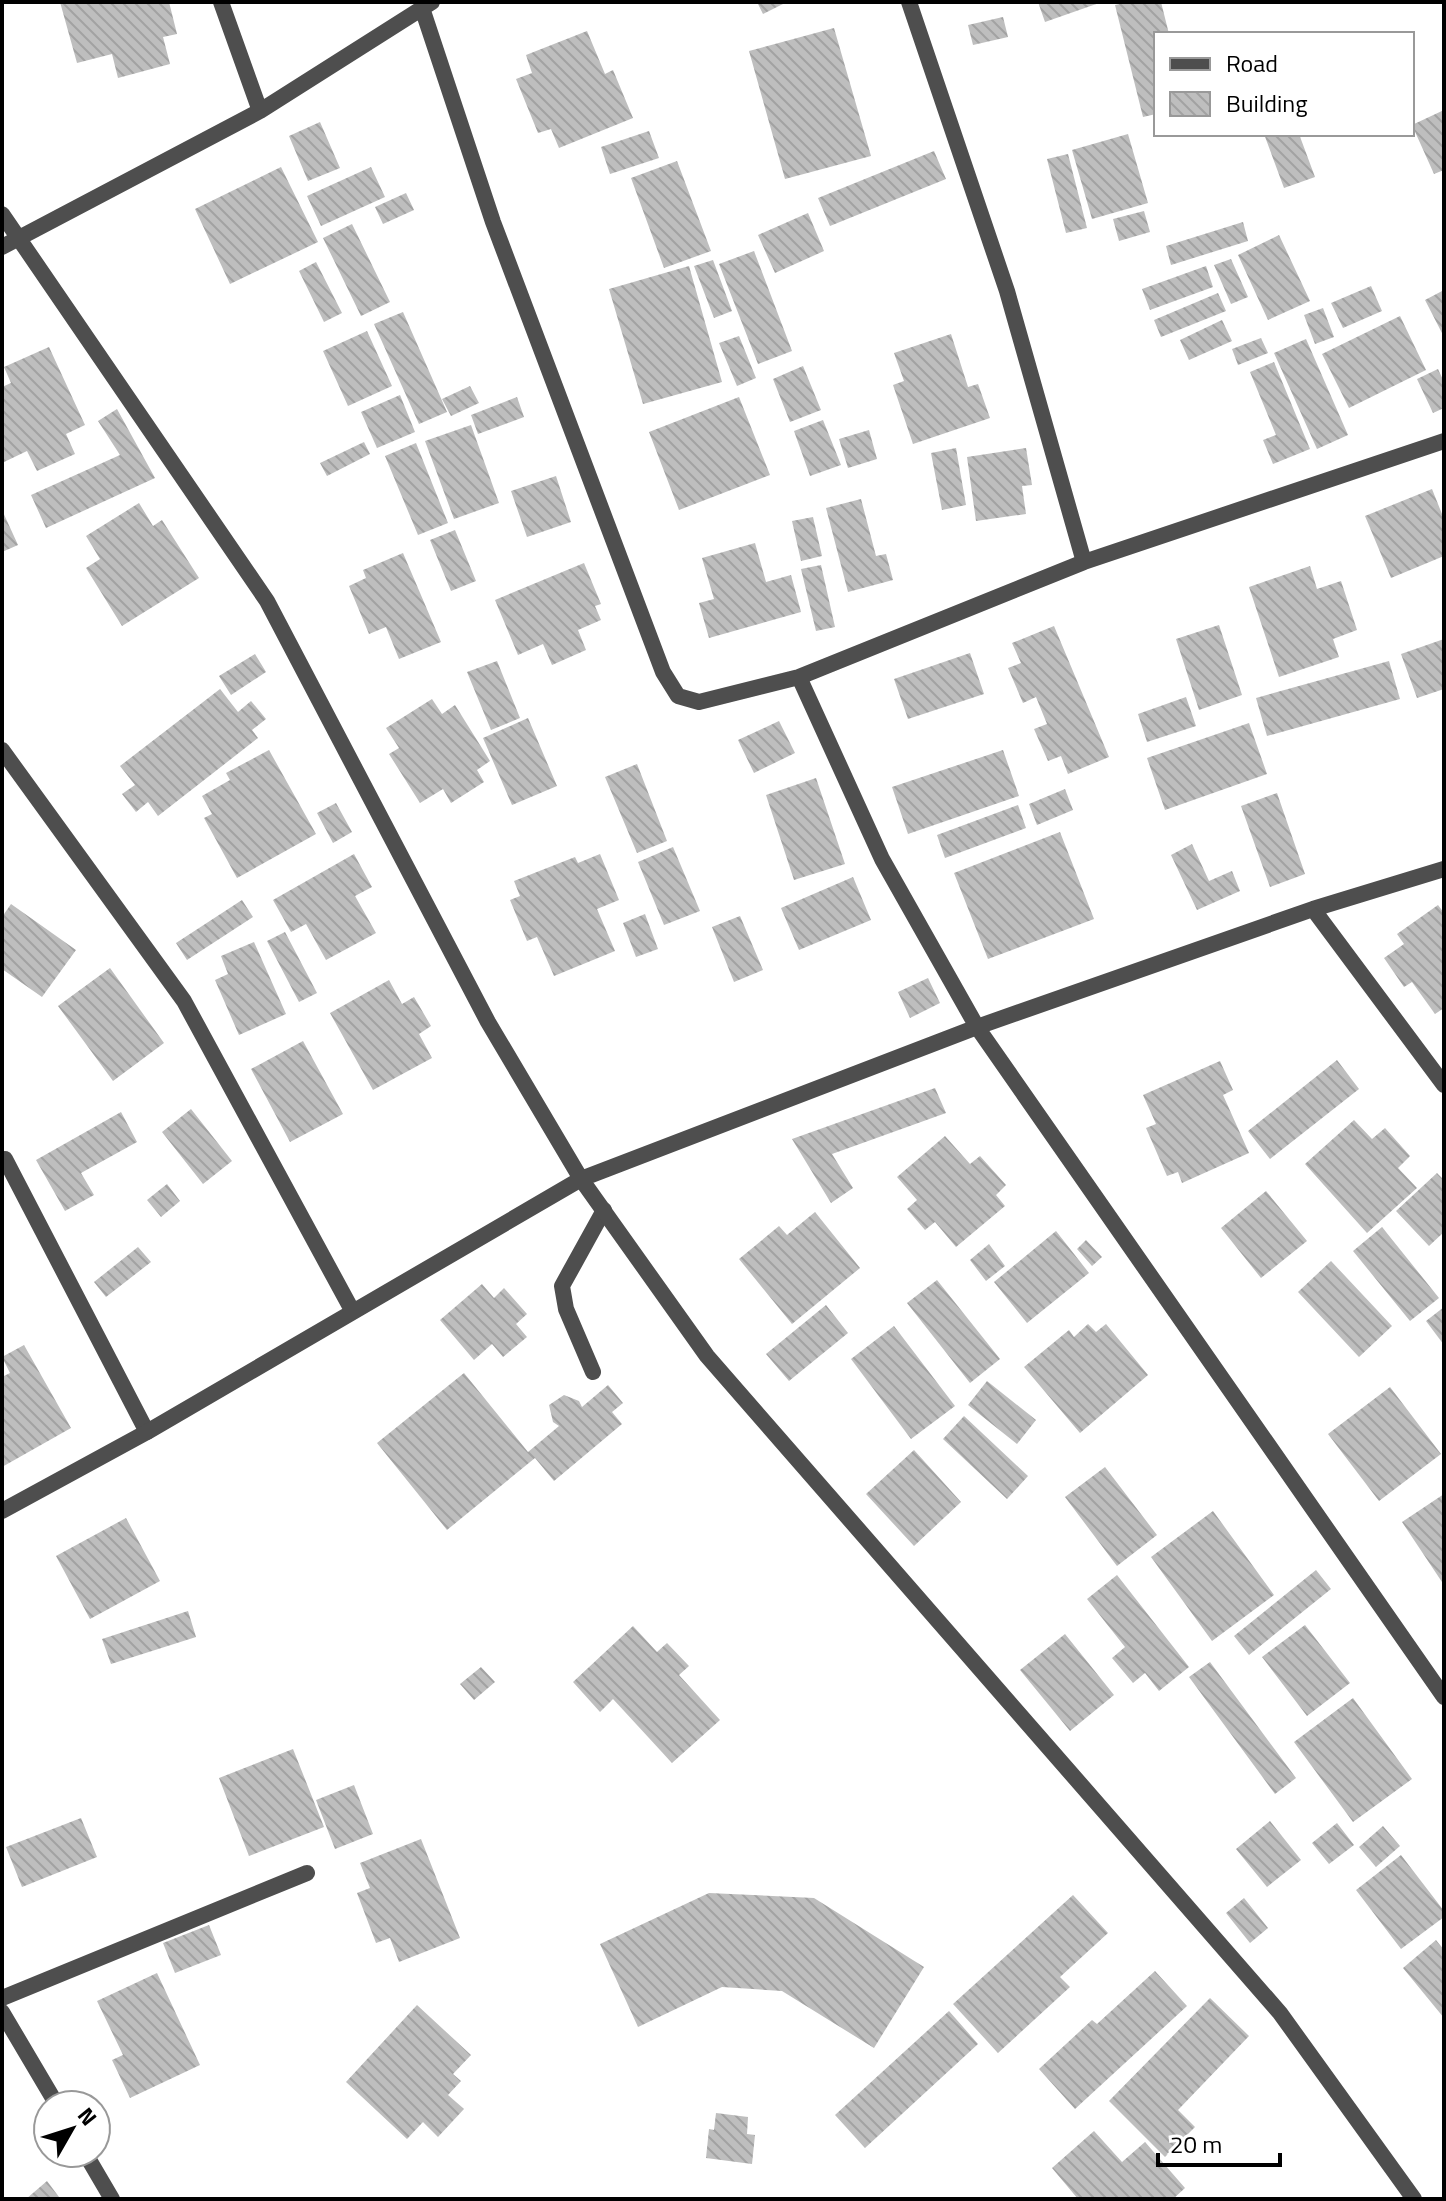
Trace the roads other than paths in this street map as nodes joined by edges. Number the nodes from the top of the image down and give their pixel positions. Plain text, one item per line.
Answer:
1 (221, 2) edge
2 (909, 2) edge
3 (427, 5) edge
4 (260, 111) junction
5 (2, 214) edge
6 (20, 239) junction
7 (2, 247) edge
8 (1444, 441) edge
9 (1084, 562) junction
10 (799, 677) junction
11 (2, 750) edge
12 (1444, 869) edge
13 (1313, 909) junction
14 (977, 1027) junction
15 (1444, 1085) edge
16 (5, 1159) dead end
17 (581, 1179) junction
18 (604, 1210) junction
19 (353, 1312) junction
20 (593, 1372) dead end
21 (147, 1432) junction
22 (2, 1511) edge
23 (1444, 1697) edge
24 (307, 1873) dead end
25 (2, 1998) edge
26 (2, 2012) edge
27 (48, 2089) edge
28 (94, 2169) edge
29 (112, 2199) edge
30 (1414, 2199) edge

1 - 4 street
2 - 9 street
3 - 4 street
3 - 10 street
4 - 6 street
5 - 6 street
6 - 7 street
6 - 17 street
8 - 9 street
9 - 10 street
10 - 14 street
11 - 19 street
12 - 13 street
13 - 14 street
13 - 15 street
14 - 17 street
14 - 23 street
16 - 21 street
17 - 18 street
17 - 19 street
18 - 20 street
18 - 30 street
19 - 21 street
21 - 22 street
24 - 25 street
26 - 27 street
28 - 29 street

